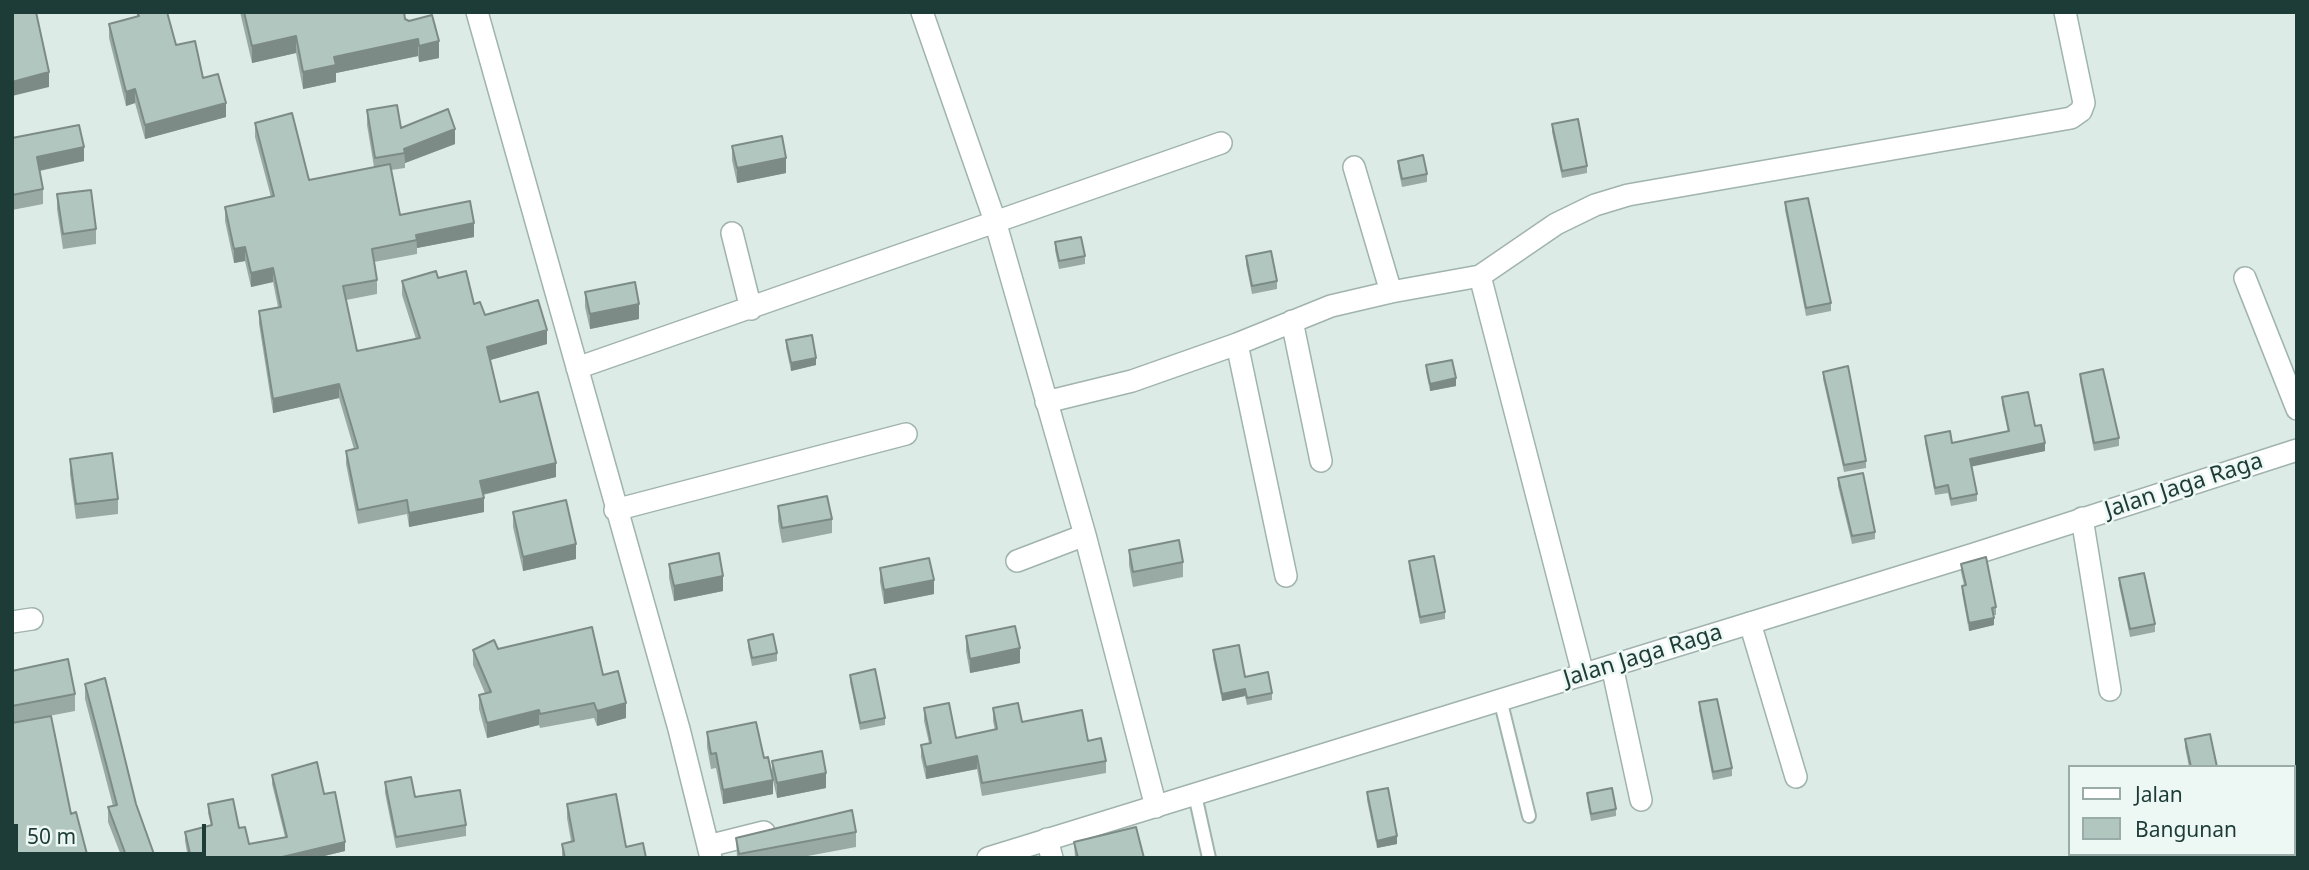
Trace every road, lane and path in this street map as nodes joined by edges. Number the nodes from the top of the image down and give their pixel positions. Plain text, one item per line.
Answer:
1 (477, 12) edge
2 (922, 12) edge
3 (2065, 12) edge
4 (1221, 143) dead end
5 (1354, 167) dead end
6 (995, 221) junction
7 (732, 233) dead end
8 (1480, 276) junction
9 (2245, 278) dead end
10 (1391, 292) junction
11 (751, 309) junction
12 (1292, 321) junction
13 (1237, 344) junction
14 (577, 368) junction
15 (1046, 402) junction
16 (2297, 409) edge
17 (906, 434) dead end
18 (2297, 450) edge
19 (1321, 461) dead end
20 (615, 510) junction
21 (2082, 518) junction
22 (1085, 535) junction
23 (1017, 561) dead end
24 (1286, 576) dead end
25 (1750, 623) junction
26 (1612, 666) junction
27 (1583, 674) junction
28 (2110, 690) dead end
29 (1500, 699) junction
30 (1796, 776) dead end
31 (1195, 795) junction
32 (1641, 800) dead end
33 (1156, 807) junction
34 (1529, 816) dead end
35 (787, 827) edge
36 (1049, 849) edge
37 (709, 852) edge
38 (988, 858) edge
39 (1209, 858) edge

1 - 14 street
2 - 6 street
3 - 8 street
4 - 6 street
5 - 10 street
6 - 11 street
6 - 15 street
7 - 11 street
8 - 10 street
8 - 27 street
9 - 16 street
10 - 12 street
11 - 14 street
12 - 13 street
12 - 19 street
13 - 15 street
13 - 24 street
14 - 20 street
15 - 22 street
17 - 20 street
18 - 21 street, Jalan Jaga Raga
20 - 37 street
21 - 25 street, Jalan Jaga Raga
21 - 28 street
22 - 23 street
22 - 33 street
25 - 26 street, Jalan Jaga Raga
25 - 30 street
26 - 27 street, Jalan Jaga Raga
26 - 32 street
27 - 29 street, Jalan Jaga Raga
29 - 31 street, Jalan Jaga Raga
29 - 34 lane
31 - 33 street, Jalan Jaga Raga
31 - 39 lane
33 - 36 street, Jalan Jaga Raga
35 - 37 street
36 - 38 street, Jalan Jaga Raga

